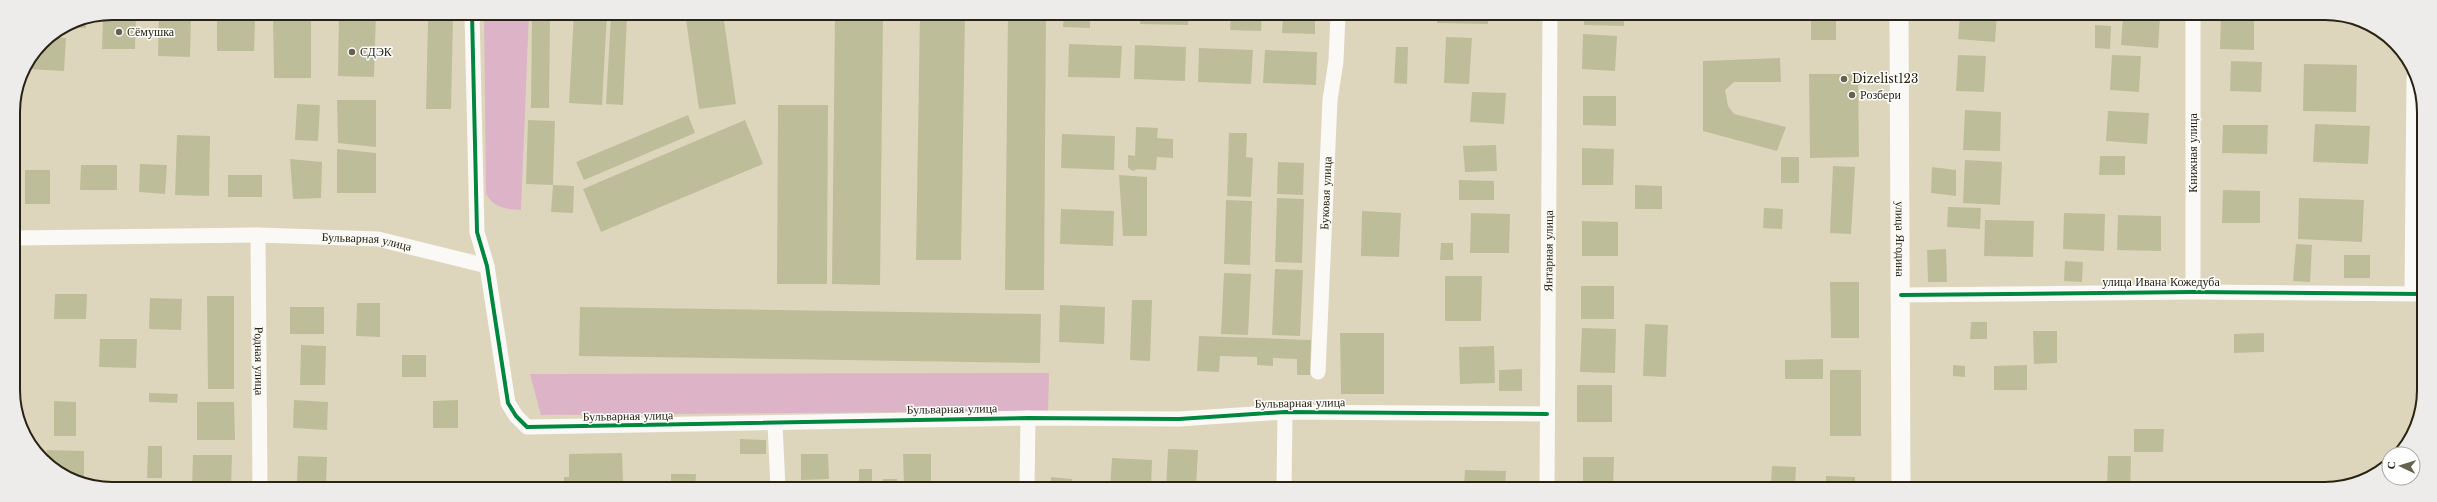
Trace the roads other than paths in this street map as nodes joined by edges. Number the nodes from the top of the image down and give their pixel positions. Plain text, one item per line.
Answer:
1 (472, 20) edge
2 (1338, 20) edge
3 (1550, 20) edge
4 (1899, 20) edge
5 (2193, 20) edge
6 (2414, 91) edge
7 (258, 235) junction
8 (20, 238) edge
9 (487, 266) junction
10 (2192, 292) junction
11 (2417, 294) edge
12 (1901, 295) junction
13 (1318, 372) dead end
14 (1285, 412) junction
15 (1546, 414) junction
16 (1028, 418) junction
17 (775, 424) junction
18 (260, 482) edge
19 (778, 482) edge
20 (1027, 482) edge
21 (1284, 482) edge
22 (1547, 482) edge
23 (1901, 482) edge

1 - 9 street
2 - 13 street, Буковая улица
3 - 15 street, Янтарная улица
4 - 12 street, улица Ягодина
5 - 10 street, Книжная улица
6 - 11 street
7 - 8 street, Бульварная улица
7 - 9 street, Бульварная улица
7 - 18 street, Родная улица
9 - 17 street, Бульварная улица
10 - 11 street, улица Ивана Кожедуба
10 - 12 street, улица Ивана Кожедуба
12 - 23 street, улица Ягодина
14 - 15 street, Бульварная улица
14 - 16 street, Бульварная улица
14 - 21 street
15 - 22 street, Янтарная улица
16 - 17 street, Бульварная улица
16 - 20 street
17 - 19 street

